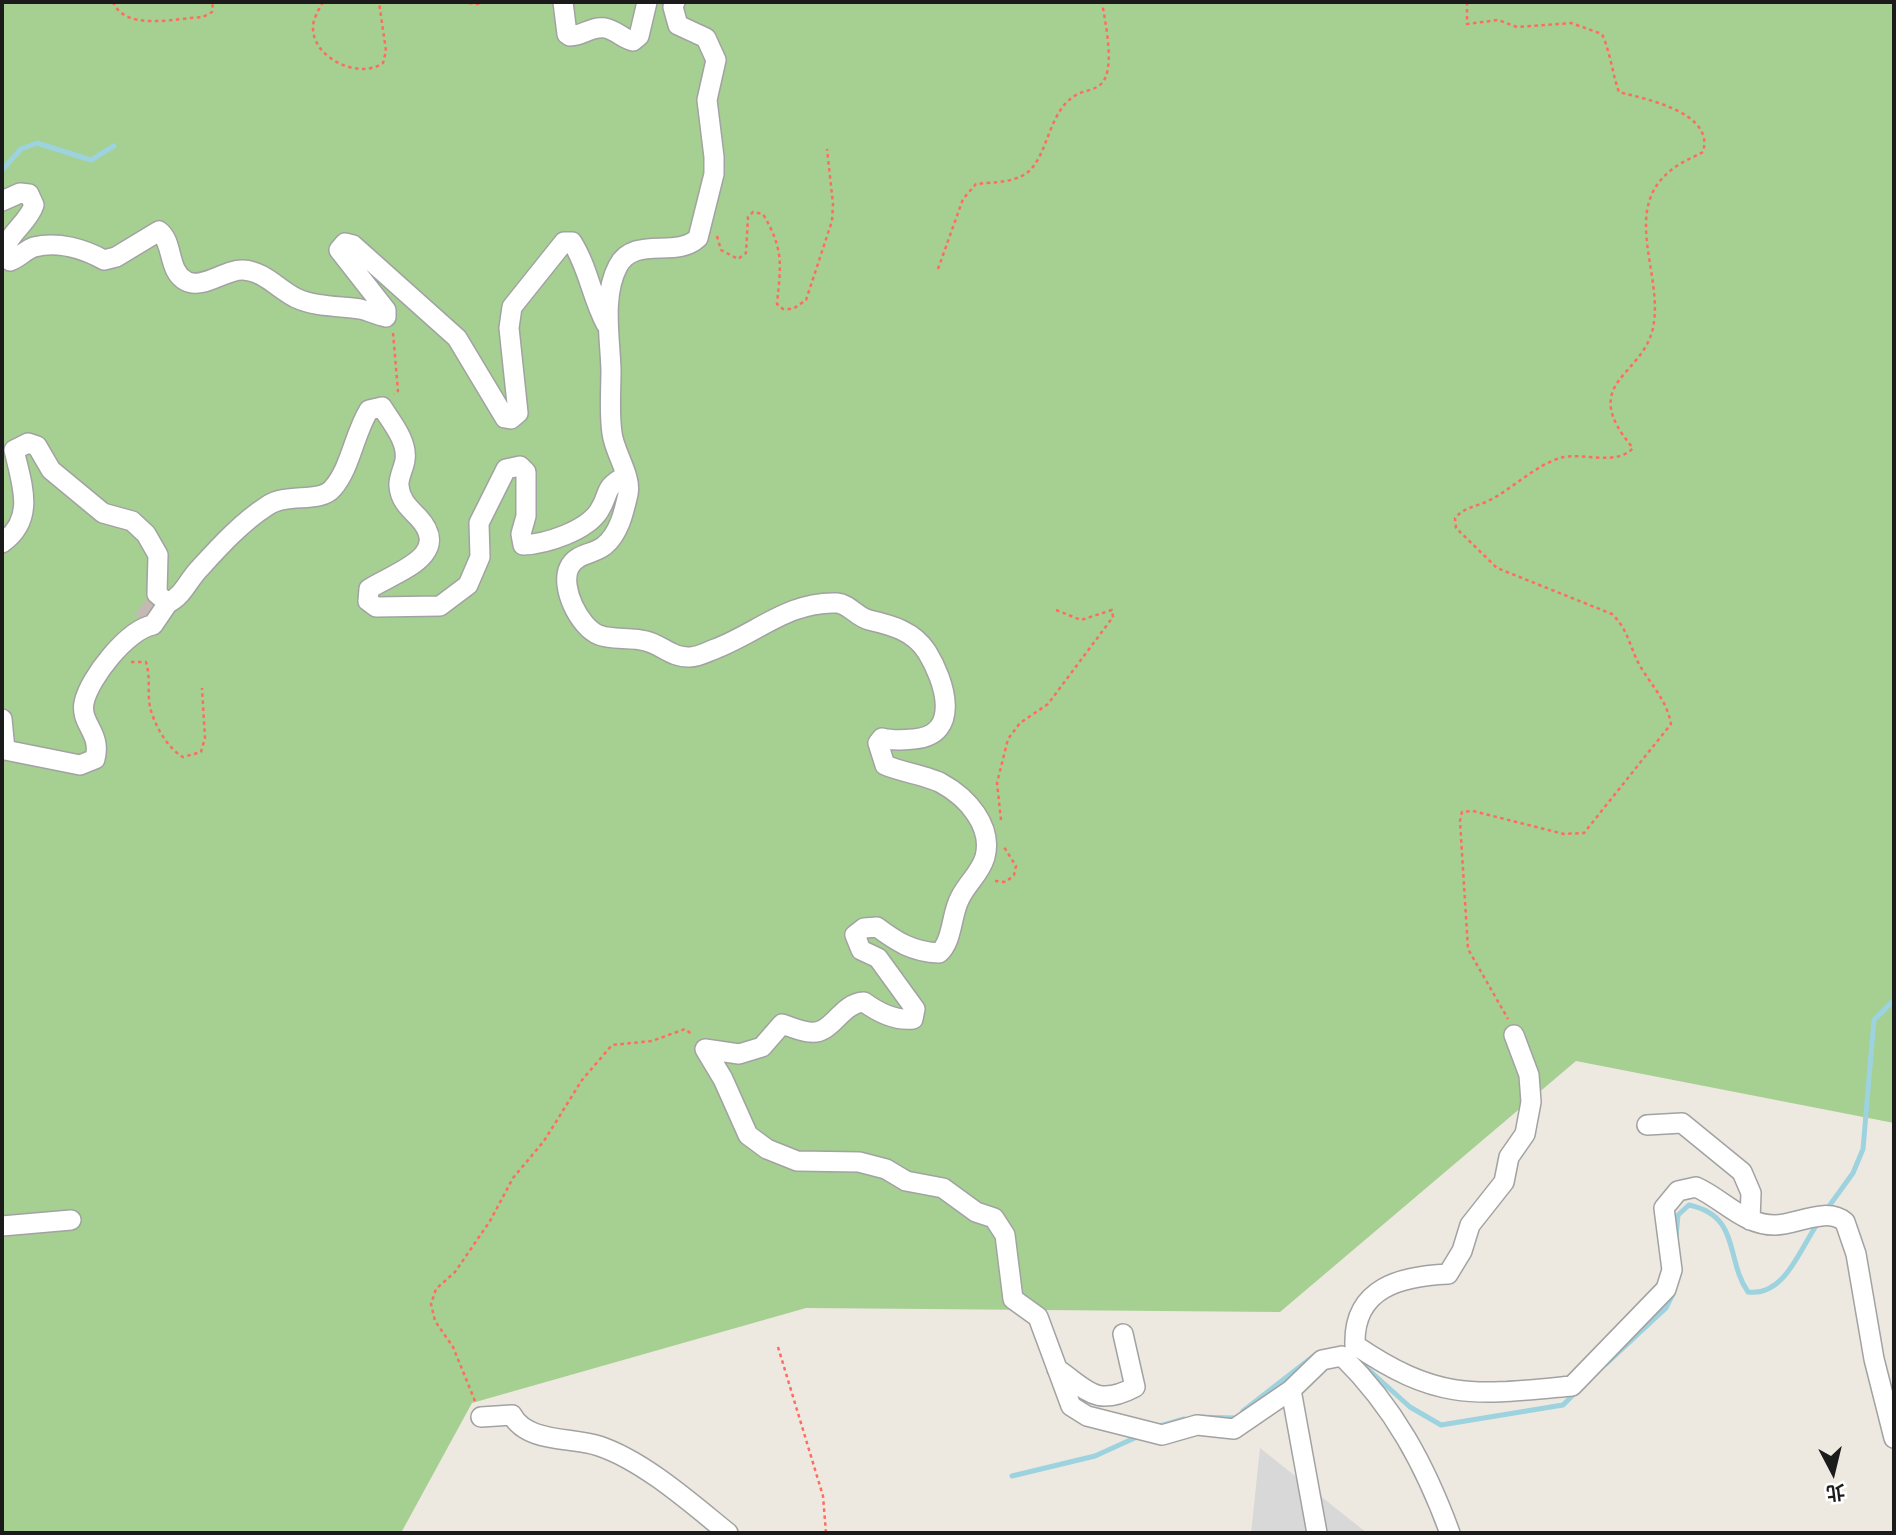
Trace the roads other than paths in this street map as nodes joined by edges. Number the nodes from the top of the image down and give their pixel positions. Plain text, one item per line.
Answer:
1 (563, 2) edge
2 (646, 2) edge
3 (672, 4) edge
4 (2, 201) edge
5 (606, 324) junction
6 (625, 477) junction
7 (2, 543) edge
8 (168, 603) junction
9 (2, 719) edge
10 (1514, 1035) road end
11 (1647, 1125) dead end
12 (71, 1220) dead end
13 (1750, 1220) junction
14 (2, 1226) edge
15 (1123, 1334) dead end
16 (1348, 1350) junction
17 (1057, 1369) junction
18 (1291, 1390) junction
19 (481, 1417) road end
20 (1894, 1438) edge
21 (728, 1533) edge
22 (1317, 1533) edge
23 (1450, 1533) edge

1 - 2 lane
3 - 5 lane
4 - 5 lane
5 - 6 lane
6 - 8 lane
6 - 17 lane
7 - 8 lane
8 - 9 lane
10 - 16 lane
11 - 13 lane
12 - 14 lane
13 - 16 lane
13 - 20 lane
15 - 17 lane
16 - 18 lane
16 - 23 lane
17 - 18 lane
18 - 22 lane
19 - 21 lane

